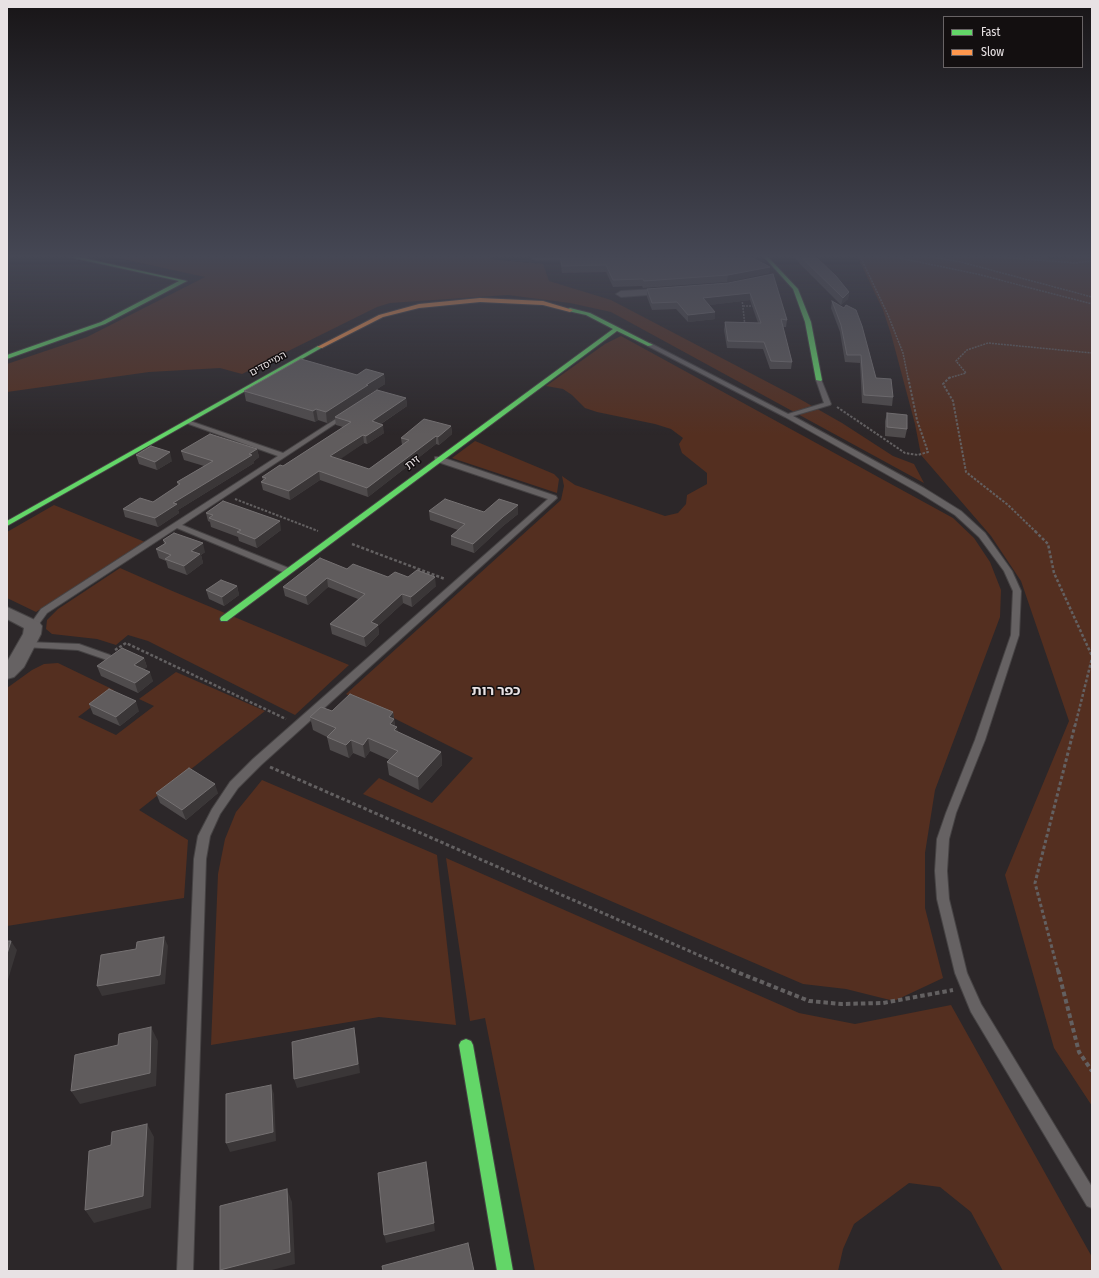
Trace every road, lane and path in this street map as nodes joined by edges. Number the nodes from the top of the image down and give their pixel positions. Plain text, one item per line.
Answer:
1 (117, 316) edge
2 (382, 316) edge
3 (591, 316) edge
4 (744, 316) edge
5 (806, 316) edge
6 (889, 316) edge
7 (617, 328) junction
8 (746, 330) edge
9 (650, 345) joint
10 (1092, 353) edge
11 (7, 357) edge
12 (819, 380) joint
13 (828, 404) junction
14 (350, 412) edge
15 (787, 416) junction
16 (188, 422) junction
17 (284, 455) junction
18 (438, 459) junction
19 (7, 524) edge
20 (176, 525) junction
21 (288, 571) junction
22 (7, 612) edge
23 (224, 619) dead end
24 (33, 626) junction
25 (27, 645) junction
26 (107, 656) joint
27 (1092, 657) edge
28 (7, 673) edge
29 (299, 725) junction
30 (257, 762) junction
31 (967, 988) junction
32 (466, 1045) dead end
33 (1092, 1071) edge
34 (1092, 1201) edge
35 (185, 1271) edge
36 (505, 1271) edge

1 - 11 street
2 - 16 street, המייסדים
3 - 7 street, המייסדים
4 - 8 path
5 - 12 street
6 - 13 path
7 - 9 street, המייסדים
7 - 18 street, זית
9 - 15 lane
10 - 27 path
12 - 13 lane
13 - 15 lane
14 - 17 lane
15 - 31 lane
16 - 17 lane
16 - 19 street, המייסדים
17 - 20 lane
18 - 21 street, זית
18 - 29 lane
20 - 21 lane
20 - 24 lane
21 - 23 street, זית
22 - 24 street
24 - 25 street
25 - 26 lane
25 - 28 street
26 - 29 path
27 - 33 path
29 - 30 lane
30 - 31 path
30 - 35 lane
31 - 34 lane
32 - 36 street

